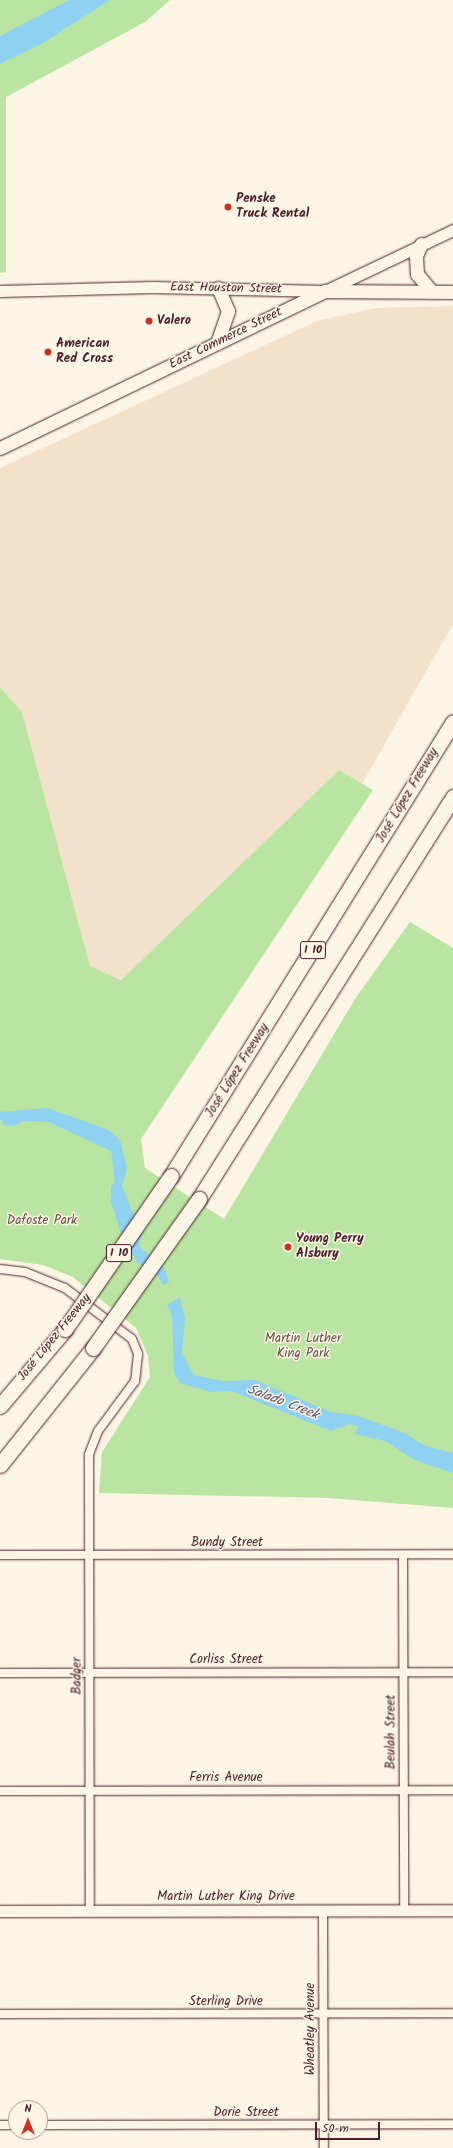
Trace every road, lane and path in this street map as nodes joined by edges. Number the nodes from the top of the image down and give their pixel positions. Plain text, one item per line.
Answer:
1 (453, 230) edge
2 (421, 244) junction
3 (218, 288) junction
4 (0, 291) edge
5 (325, 291) junction
6 (432, 292) junction
7 (453, 292) edge
8 (218, 343) junction
9 (0, 448) edge
10 (453, 715) edge
11 (453, 722) edge
12 (442, 740) junction
13 (453, 797) edge
14 (0, 1269) edge
15 (0, 1406) edge
16 (0, 1465) edge
17 (91, 1554) junction
18 (453, 1554) edge
19 (0, 1555) edge
20 (403, 1555) junction
21 (90, 1672) junction
22 (403, 1672) junction
23 (453, 1672) edge
24 (0, 1673) edge
25 (404, 1790) junction
26 (453, 1790) edge
27 (0, 1791) edge
28 (90, 1791) junction
29 (323, 1910) junction
30 (404, 1910) junction
31 (453, 1910) edge
32 (0, 1911) edge
33 (90, 1911) junction
34 (453, 2013) edge
35 (0, 2014) edge
36 (323, 2014) junction
37 (453, 2124) edge
38 (48, 2125) edge
39 (324, 2125) junction
40 (324, 2148) edge

1 - 2 main road, East Commerce Street
2 - 5 main road, East Commerce Street
2 - 6 main road
3 - 4 main road, East Houston Street
3 - 5 main road, East Houston Street
3 - 8 main road
5 - 6 main road, East Houston Street
5 - 8 main road, East Commerce Street
6 - 7 main road, East Houston Street
8 - 9 main road, East Commerce Street
10 - 12 highway
11 - 12 highway, José López Freeway / I 10
12 - 15 highway, José López Freeway / I 10, bridge
13 - 16 highway, I 10, bridge
14 - 17 street, Badger
17 - 19 street, Bundy Street
17 - 20 street, Bundy Street
17 - 21 street, Badger
18 - 20 street, Bundy Street
20 - 22 street, Beulah Street
21 - 22 street, Corliss Street
21 - 24 street, Corliss Street
21 - 28 street, Badger
22 - 23 street, Corliss Street
22 - 25 street, Beulah Street
25 - 26 street, Ferris Avenue
25 - 28 street, Ferris Avenue
25 - 30 street, Beulah Street
27 - 28 street, Ferris Avenue
28 - 33 street, Badger
29 - 30 main road, Martin Luther King Drive
29 - 33 main road, Martin Luther King Drive
29 - 36 street, Wheatley Avenue
30 - 31 main road, Martin Luther King Drive
32 - 33 main road, Martin Luther King Drive
34 - 36 street, Sterling Drive
35 - 36 street, Sterling Drive
36 - 39 street, Wheatley Avenue
37 - 39 street, Dorie Street
38 - 39 street, Dorie Street
39 - 40 street, Wheatley Avenue

